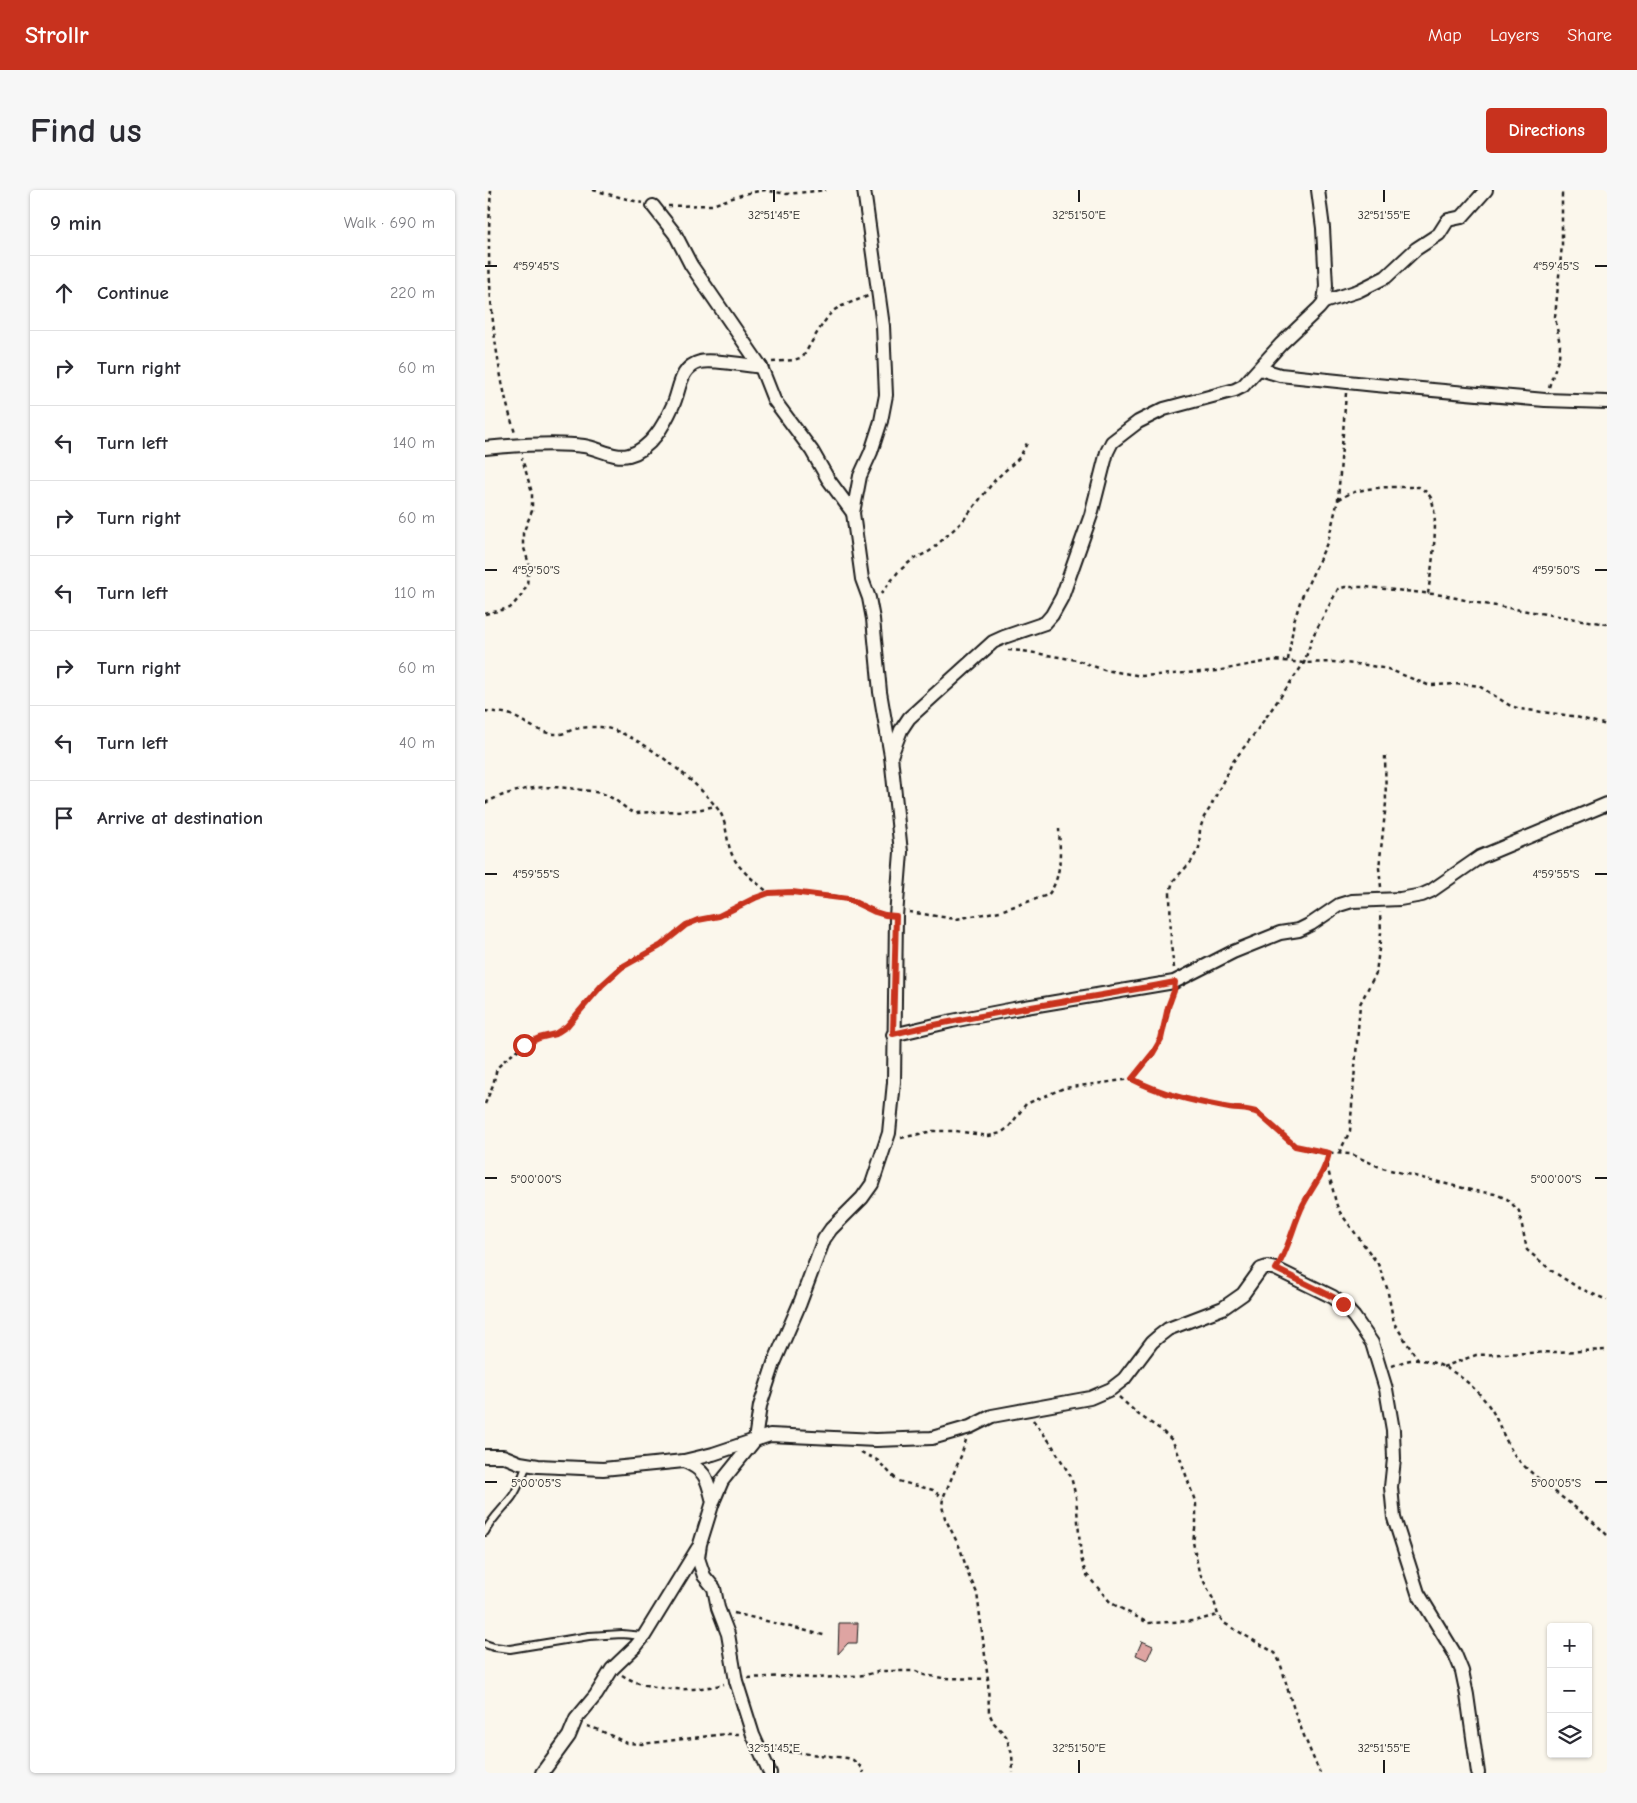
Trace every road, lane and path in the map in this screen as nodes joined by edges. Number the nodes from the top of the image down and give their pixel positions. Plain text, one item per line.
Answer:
1 (491, 190) edge
2 (593, 190) edge
3 (826, 190) edge
4 (864, 190) edge
5 (1318, 190) edge
6 (1486, 190) edge
7 (1562, 190) edge
8 (653, 206) junction
9 (878, 291) junction
10 (1323, 302) junction
11 (761, 367) junction
12 (1260, 369) junction
13 (1347, 382) junction
14 (1545, 400) junction
15 (1607, 402) edge
16 (1027, 443) dead end
17 (519, 446) junction
18 (485, 448) edge
19 (1339, 500) junction
20 (853, 513) junction
21 (1428, 594) junction
22 (485, 614) edge
23 (873, 619) junction
24 (1607, 624) edge
25 (986, 648) junction
26 (1288, 660) junction
27 (1304, 663) junction
28 (485, 711) edge
29 (1607, 725) edge
30 (891, 756) junction
31 (1385, 756) dead end
32 (485, 803) edge
33 (1607, 804) edge
34 (715, 806) junction
35 (1059, 829) dead end
36 (769, 893) junction
37 (1379, 900) junction
38 (896, 916) junction
39 (1175, 982) junction
40 (893, 1034) junction
41 (1132, 1079) junction
42 (485, 1104) edge
43 (1329, 1153) junction
44 (1339, 1153) junction
45 (882, 1156) junction
46 (1327, 1166) junction
47 (1276, 1269) junction
48 (1607, 1300) edge
49 (1607, 1350) edge
50 (1418, 1360) junction
51 (1443, 1367) junction
52 (1381, 1369) junction
53 (1111, 1389) junction
54 (1025, 1410) junction
55 (970, 1427) junction
56 (755, 1440) junction
57 (860, 1452) dead end
58 (485, 1456) edge
59 (684, 1461) junction
60 (527, 1464) junction
61 (943, 1498) junction
62 (713, 1502) junction
63 (485, 1532) edge
64 (1607, 1535) edge
65 (700, 1544) junction
66 (718, 1608) junction
67 (1218, 1615) junction
68 (643, 1636) junction
69 (827, 1636) dead end
70 (485, 1644) edge
71 (612, 1669) junction
72 (988, 1679) junction
73 (736, 1681) junction
74 (753, 1735) junction
75 (569, 1736) junction
76 (759, 1750) junction
77 (541, 1773) edge
78 (770, 1773) edge
79 (863, 1773) edge
80 (1013, 1773) edge
81 (1320, 1773) edge
82 (1478, 1773) edge

1 - 17 path
2 - 8 path
3 - 8 path
4 - 9 street
5 - 10 street
6 - 10 street
7 - 14 path
8 - 11 street
9 - 11 path
9 - 20 street
10 - 12 street
11 - 17 street
11 - 20 street
12 - 13 street
12 - 25 street
13 - 14 street
13 - 19 path
14 - 15 street
16 - 23 path
17 - 18 street
17 - 22 path
19 - 21 path
19 - 26 path
20 - 23 street
21 - 24 path
21 - 27 path
23 - 30 street
25 - 26 path
25 - 30 street
26 - 27 path
27 - 29 path
27 - 39 path
28 - 34 path
30 - 38 street
31 - 37 path
32 - 34 path
33 - 37 street
34 - 36 path
35 - 38 path
36 - 38 path
36 - 42 path
37 - 39 street
37 - 44 path
38 - 40 street
39 - 40 street
39 - 41 path
40 - 45 street
41 - 43 path
41 - 45 path
43 - 44 path
43 - 46 path
44 - 48 path
45 - 56 street
46 - 47 path
46 - 50 path
47 - 52 street
47 - 53 street
49 - 51 path
50 - 51 path
50 - 52 path
51 - 64 path
52 - 82 street
53 - 54 street
53 - 67 path
54 - 55 street
54 - 67 path
55 - 56 street
55 - 61 path
56 - 59 street
56 - 62 street
57 - 61 path
58 - 60 street
59 - 60 street
59 - 62 street
60 - 63 lane
61 - 72 path
62 - 65 street
65 - 66 street
65 - 68 street
66 - 69 path
66 - 73 street
67 - 81 path
68 - 70 lane
68 - 71 street
71 - 73 path
71 - 75 street
72 - 73 path
72 - 80 path
73 - 74 street
74 - 75 path
74 - 76 street
75 - 77 street
76 - 78 street
76 - 79 path

